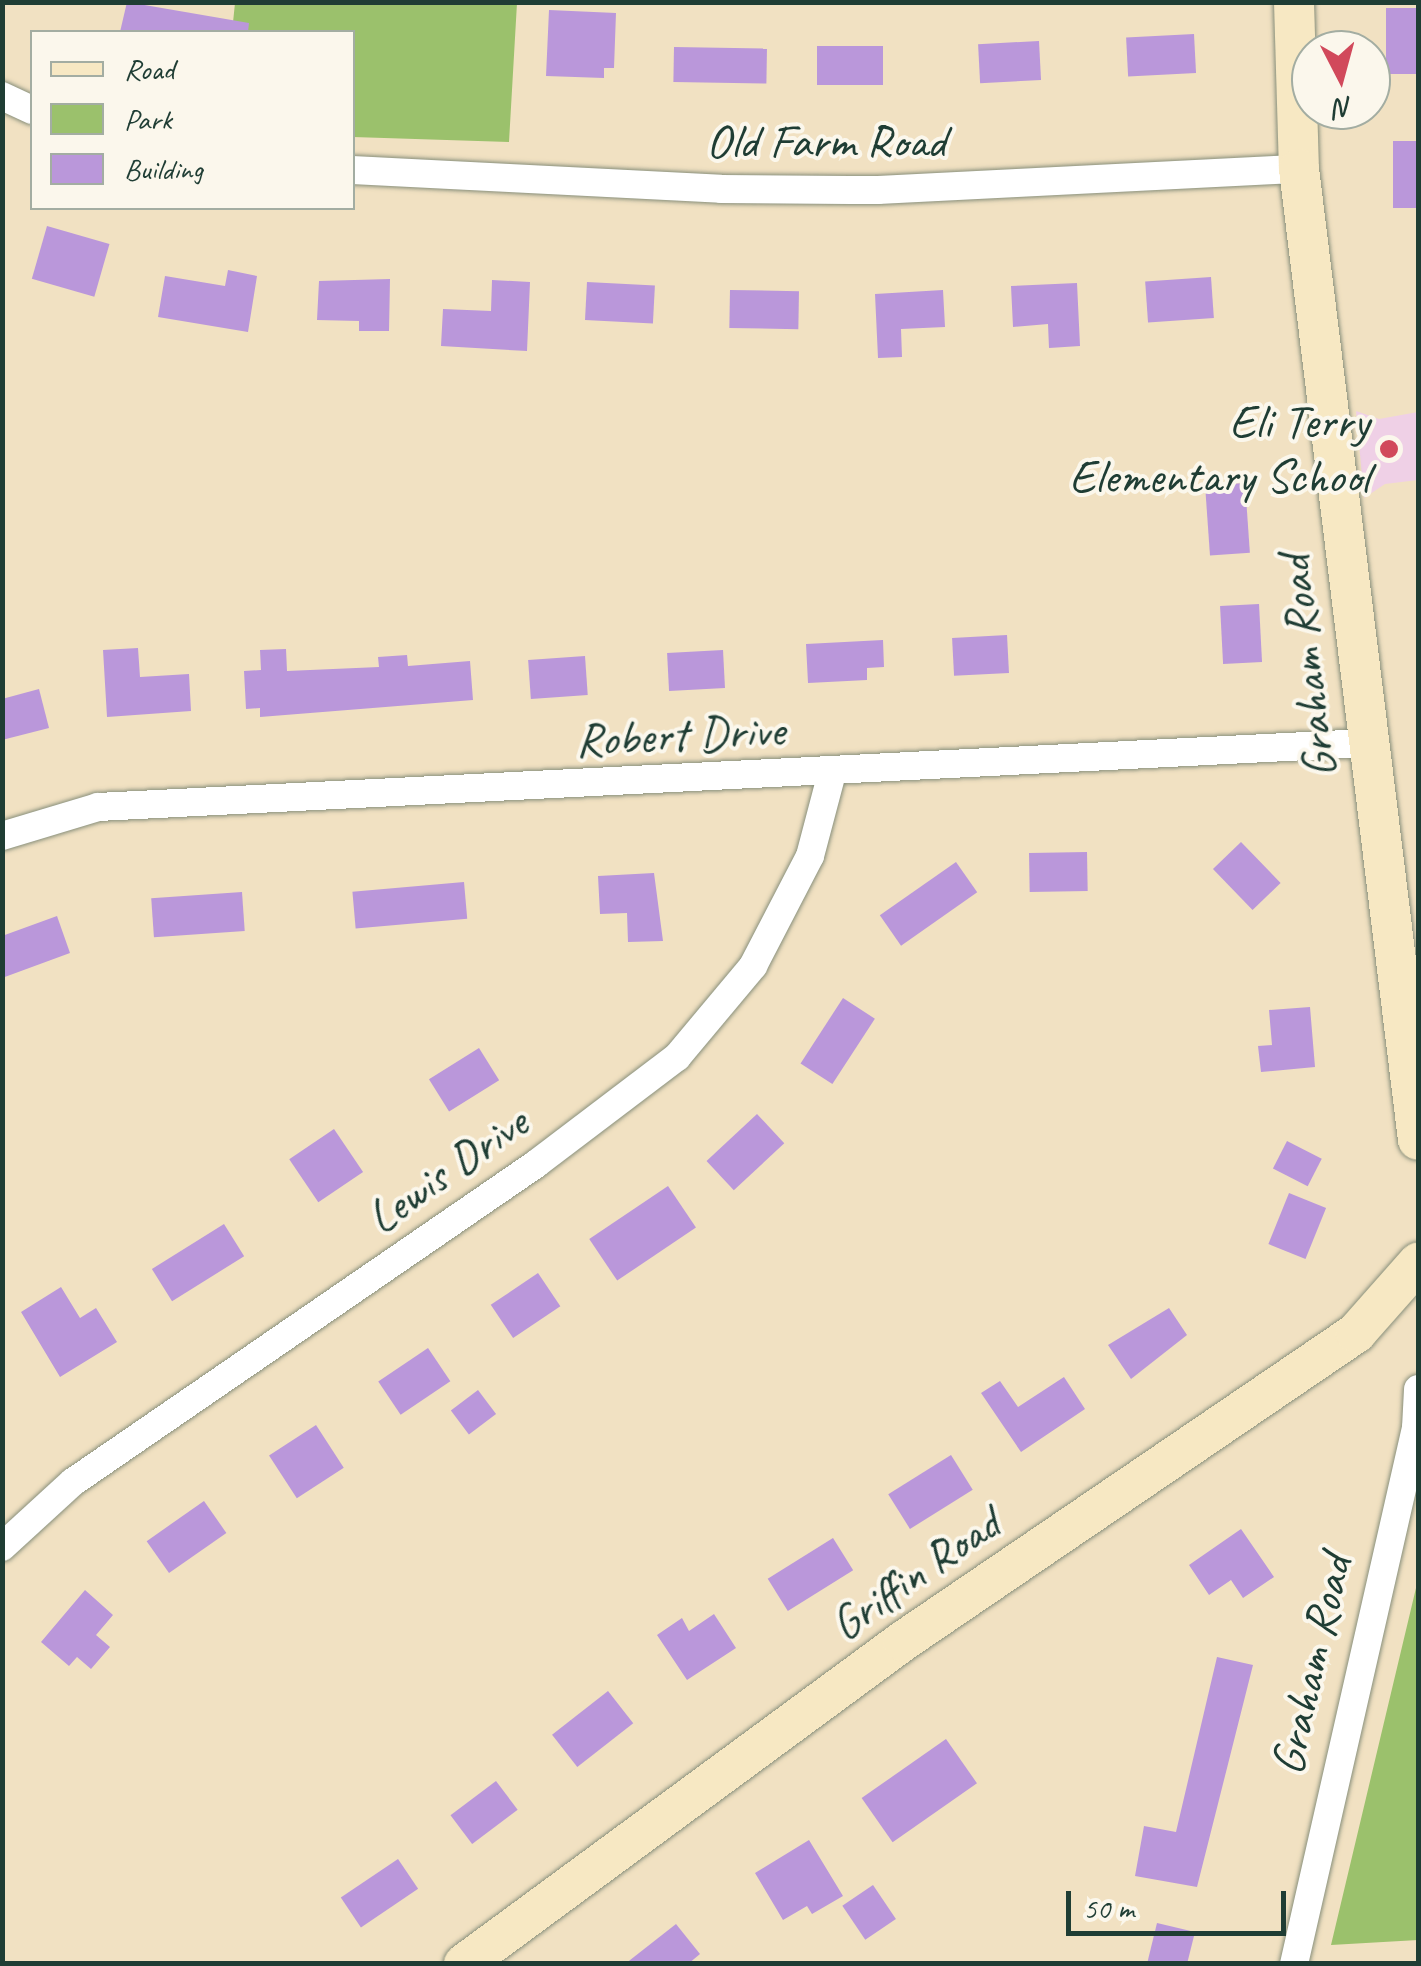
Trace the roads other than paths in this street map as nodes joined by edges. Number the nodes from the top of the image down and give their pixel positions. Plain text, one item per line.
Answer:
1 (1294, 2) edge
2 (2, 96) edge
3 (30, 109) edge
4 (1299, 169) junction
5 (355, 170) edge
6 (1366, 743) junction
7 (832, 773) junction
8 (2, 836) edge
9 (1418, 1140) edge
10 (1418, 1263) edge
11 (1418, 1389) edge
12 (2, 1548) edge
13 (464, 1964) edge
14 (1294, 1964) edge

1 - 4 street, Graham Road
2 - 3 street
4 - 5 street, Old Farm Road
4 - 6 street, Graham Road
6 - 7 street, Robert Drive
6 - 9 street, Graham Road
7 - 8 street, Robert Drive
7 - 12 street, Lewis Drive
10 - 13 street, Griffin Road
11 - 14 street, Graham Road

